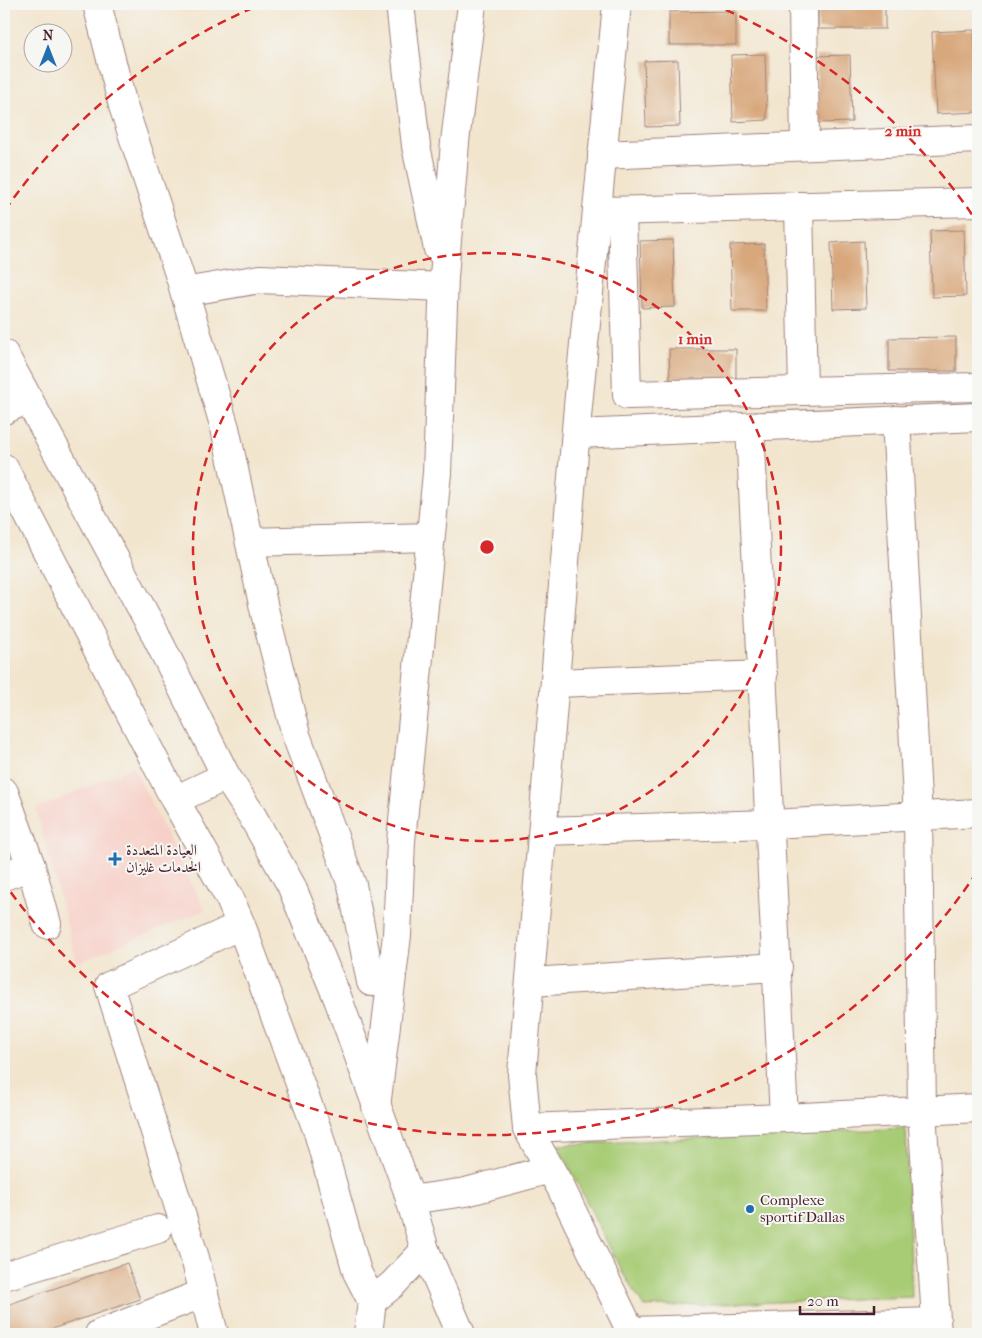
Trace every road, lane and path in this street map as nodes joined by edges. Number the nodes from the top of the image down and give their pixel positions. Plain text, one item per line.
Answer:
1 (97, 4) edge
2 (400, 4) edge
3 (472, 4) edge
4 (616, 4) edge
5 (803, 4) edge
6 (978, 139) edge
7 (806, 146) junction
8 (602, 154) junction
9 (978, 202) edge
10 (799, 206) junction
11 (609, 211) junction
12 (444, 282) junction
13 (184, 292) junction
14 (4, 354) edge
15 (978, 387) edge
16 (804, 391) junction
17 (28, 399) junction
18 (4, 410) edge
19 (978, 417) edge
20 (896, 420) junction
21 (750, 427) junction
22 (576, 434) junction
23 (4, 468) edge
24 (430, 537) junction
25 (250, 542) junction
26 (763, 675) junction
27 (555, 683) junction
28 (226, 776) junction
29 (4, 792) edge
30 (175, 800) junction
31 (978, 814) edge
32 (918, 816) junction
33 (771, 824) junction
34 (543, 831) junction
35 (31, 866) junction
36 (4, 876) edge
37 (47, 924) dead end
38 (241, 926) junction
39 (397, 935) junction
40 (778, 967) junction
41 (371, 982) junction
42 (530, 982) junction
43 (338, 999) junction
44 (376, 1107) junction
45 (978, 1108) edge
46 (922, 1112) junction
47 (784, 1118) junction
48 (527, 1128) junction
49 (550, 1169) junction
50 (410, 1200) junction
51 (158, 1229) dead end
52 (425, 1250) junction
53 (4, 1276) edge
54 (204, 1293) junction
55 (372, 1301) junction
56 (936, 1328) edge
57 (632, 1333) edge
58 (99, 1334) edge
59 (214, 1334) edge
60 (368, 1334) edge
61 (461, 1334) edge

1 - 13 street
2 - 12 street
3 - 12 street
4 - 8 street
5 - 7 street
6 - 7 street
7 - 8 street
8 - 11 street
9 - 10 street
10 - 11 street
10 - 16 street
11 - 16 street
11 - 22 street
12 - 13 street
12 - 24 street
13 - 25 street
14 - 17 street
15 - 16 street
17 - 18 street
17 - 28 street
19 - 20 street
20 - 21 street
20 - 32 street
21 - 22 street
21 - 26 street
22 - 27 street
23 - 30 street
24 - 25 street
24 - 39 street
25 - 41 street
26 - 27 street
26 - 33 street
27 - 34 street
28 - 30 street
28 - 43 street
29 - 35 street
30 - 38 street
31 - 32 street
32 - 33 street
32 - 46 street
33 - 34 street
33 - 40 street
34 - 42 street
35 - 36 street
35 - 37 street
38 - 54 street
38 - 55 street
39 - 41 street
39 - 44 street
40 - 42 street
40 - 47 street
41 - 43 street
42 - 48 street
43 - 44 street
44 - 50 street
45 - 46 street
46 - 47 street
46 - 56 street
47 - 48 street
48 - 49 street
49 - 50 street
49 - 57 street
50 - 52 street
51 - 53 street
52 - 55 street
52 - 61 street
54 - 58 street
54 - 59 street
55 - 60 street
56 - 57 street

